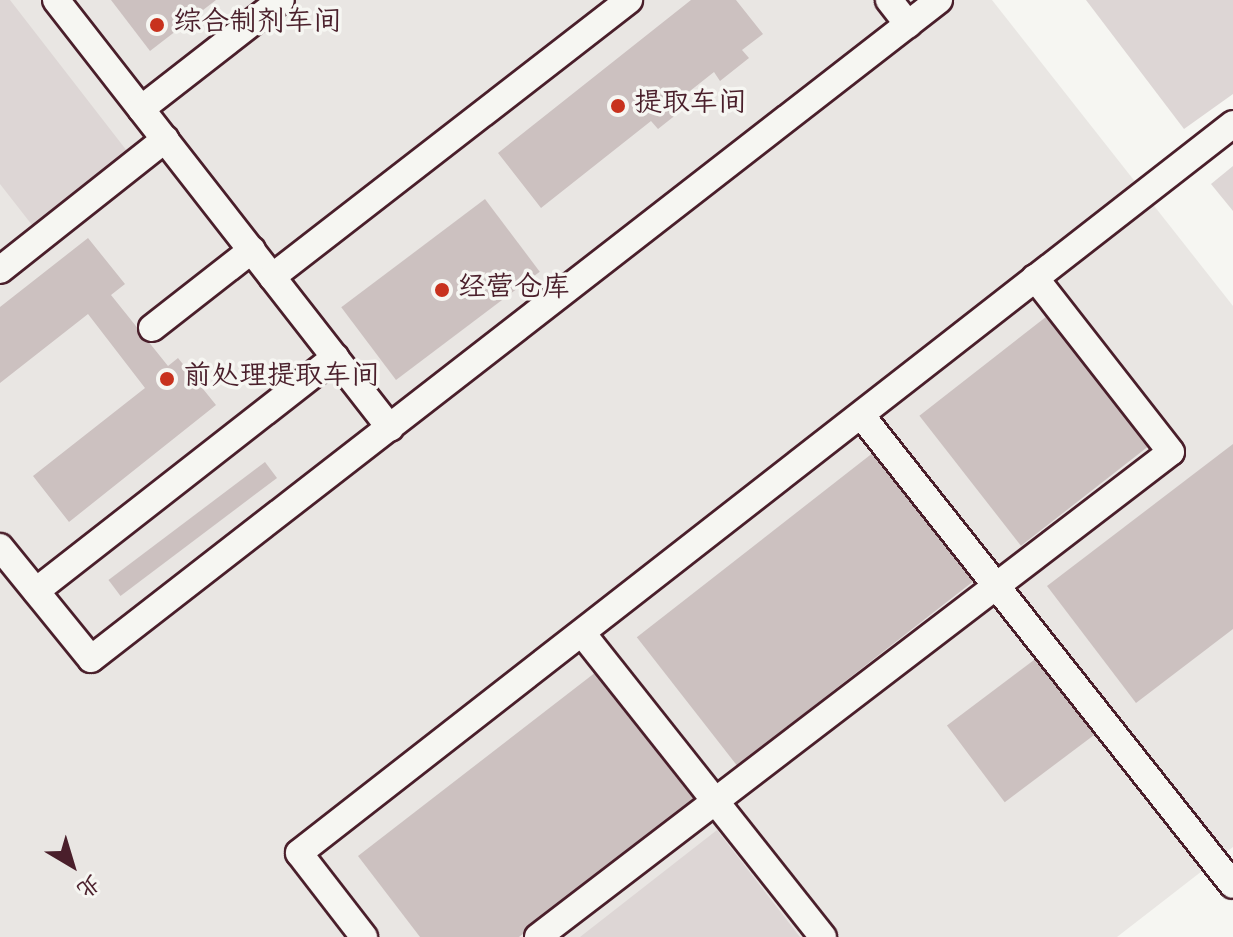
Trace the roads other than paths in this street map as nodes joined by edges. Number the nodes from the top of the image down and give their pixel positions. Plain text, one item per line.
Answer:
1 (56, 0) edge
2 (281, 0) edge
3 (629, 0) edge
4 (889, 0) edge
5 (939, 0) edge
6 (908, 24) junction
7 (141, 109) junction
8 (1233, 124) edge
9 (165, 139) junction
10 (252, 250) junction
11 (0, 270) edge
12 (272, 277) junction
13 (1035, 278) junction
14 (152, 328) dead end
15 (335, 357) junction
16 (861, 415) junction
17 (390, 428) junction
18 (0, 547) edge
19 (996, 586) junction
20 (36, 591) junction
21 (582, 633) junction
22 (715, 801) junction
23 (1233, 885) edge
24 (364, 937) edge
25 (538, 937) edge
26 (823, 937) edge

1 - 7 lane
2 - 7 lane
3 - 12 lane
4 - 6 lane
5 - 6 lane
6 - 17 lane
7 - 9 lane
8 - 13 lane
9 - 10 lane
9 - 11 lane
10 - 12 lane
10 - 14 lane
12 - 15 lane
13 - 16 lane
13 - 19 lane
15 - 17 lane
15 - 20 lane
16 - 19 lane
16 - 21 lane
17 - 20 lane
18 - 20 lane
19 - 22 lane
19 - 23 lane
21 - 22 lane
21 - 24 lane
22 - 25 lane
22 - 26 lane

